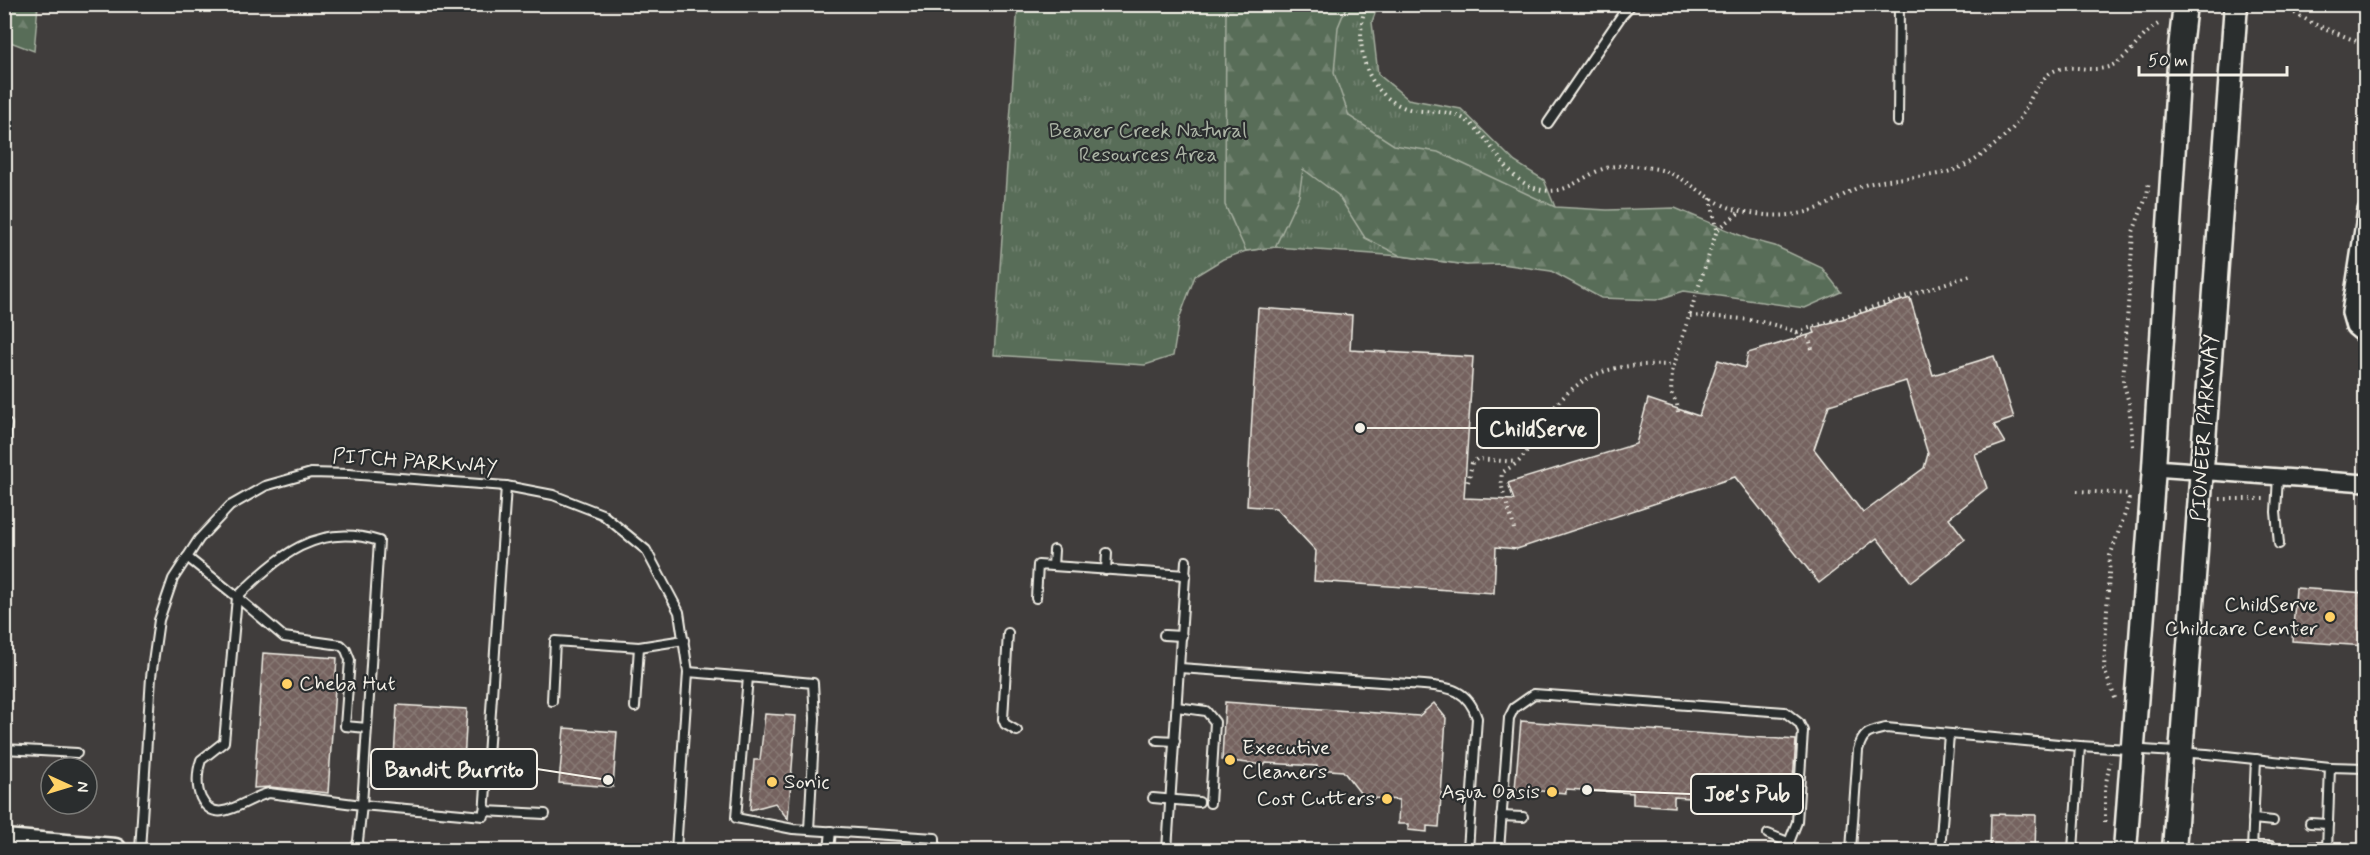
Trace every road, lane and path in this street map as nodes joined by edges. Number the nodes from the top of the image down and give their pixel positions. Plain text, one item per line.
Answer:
1 (1366, 4) edge
2 (1632, 4) edge
3 (1899, 4) edge
4 (2185, 4) edge
5 (2236, 4) edge
6 (2279, 4) edge
7 (2159, 35) dead end
8 (2366, 45) edge
9 (1898, 122) dead end
10 (1548, 123) dead end
11 (2149, 181) dead end
12 (1711, 197) junction
13 (2366, 210) edge
14 (1741, 211) junction
15 (1717, 230) junction
16 (1971, 275) dead end
17 (1690, 316) junction
18 (1797, 332) junction
19 (2366, 337) edge
20 (1812, 349) dead end
21 (1674, 365) junction
22 (1678, 412) dead end
23 (7, 424) dead end
24 (5, 438) edge
25 (2133, 448) dead end
26 (4, 454) edge
27 (1518, 462) junction
28 (2154, 468) junction
29 (2202, 471) junction
30 (2278, 476) junction
31 (1468, 482) dead end
32 (2131, 482) dead end
33 (2366, 483) edge
34 (506, 486) junction
35 (2078, 491) dead end
36 (2129, 494) junction
37 (2220, 499) dead end
38 (2277, 499) junction
39 (1514, 529) dead end
40 (2279, 544) dead end
41 (1054, 550) dead end
42 (1107, 553) dead end
43 (187, 557) junction
44 (1186, 561) dead end
45 (1053, 566) junction
46 (1106, 570) junction
47 (1186, 575) junction
48 (237, 597) junction
49 (1036, 598) dead end
50 (1008, 633) dead end
51 (1164, 635) dead end
52 (1182, 636) junction
53 (684, 640) junction
54 (639, 647) junction
55 (1179, 668) junction
56 (688, 672) junction
57 (748, 677) junction
58 (552, 700) dead end
59 (635, 707) dead end
60 (1177, 707) junction
61 (2116, 707) dead end
62 (367, 728) junction
63 (1017, 731) dead end
64 (1949, 734) junction
65 (1157, 740) dead end
66 (1175, 741) junction
67 (2080, 746) junction
68 (4, 749) edge
69 (2124, 749) junction
70 (77, 753) dead end
71 (2181, 753) junction
72 (2256, 759) junction
73 (2330, 767) junction
74 (2366, 768) edge
75 (1153, 798) dead end
76 (1171, 800) junction
77 (1200, 802) dead end
78 (1210, 803) dead end
79 (362, 805) junction
80 (484, 811) junction
81 (545, 814) dead end
82 (1501, 816) junction
83 (1523, 818) dead end
84 (2253, 819) junction
85 (2273, 821) dead end
86 (2310, 823) dead end
87 (2328, 824) junction
88 (2105, 828) dead end
89 (809, 830) junction
90 (831, 831) junction
91 (1768, 834) dead end
92 (4, 841) edge
93 (1787, 846) edge
94 (2271, 846) dead end
95 (2309, 847) dead end
96 (2252, 848) edge
97 (2071, 849) edge
98 (2327, 849) edge
99 (116, 850) edge
100 (140, 850) edge
101 (355, 850) edge
102 (676, 850) edge
103 (829, 850) edge
104 (935, 850) edge
105 (1167, 850) edge
106 (1468, 850) edge
107 (1499, 850) edge
108 (1851, 850) edge
109 (1940, 850) edge
110 (2125, 850) edge
111 (2174, 850) edge

1 - 12 path
2 - 10 lane
3 - 9 lane
4 - 28 street
5 - 29 street, PIONEER PARKWAY
6 - 8 path
7 - 14 path
11 - 25 path
12 - 14 path
12 - 15 path
13 - 19 street
14 - 15 path
15 - 17 path
16 - 18 path
17 - 18 path
17 - 21 path
18 - 20 path
21 - 22 path
21 - 27 path
23 - 24 lane
24 - 26 lane
27 - 31 path
27 - 39 path
28 - 29 street
28 - 69 street
29 - 30 street
29 - 71 street, PIONEER PARKWAY
30 - 33 street
30 - 38 lane
32 - 36 path
34 - 43 lane, PITCH PARKWAY
34 - 53 lane, PITCH PARKWAY
34 - 80 lane
35 - 36 path
36 - 61 path
37 - 38 path
38 - 40 lane
41 - 45 lane
42 - 46 lane
43 - 48 lane
43 - 100 lane, PITCH PARKWAY
44 - 47 lane
45 - 46 lane
45 - 49 lane
46 - 47 lane
47 - 52 lane
48 - 62 lane
48 - 62 lane
48 - 79 lane
50 - 63 lane
51 - 52 lane
52 - 55 lane
53 - 54 lane
53 - 56 lane, PITCH PARKWAY
54 - 58 lane
54 - 59 lane
55 - 60 lane
55 - 106 lane
56 - 57 lane
56 - 102 lane, PITCH PARKWAY
57 - 89 lane
57 - 89 lane
60 - 66 lane
60 - 78 lane
62 - 79 lane
64 - 67 lane
64 - 108 lane
64 - 109 lane
65 - 66 lane
66 - 76 lane
67 - 69 lane
67 - 97 lane
68 - 70 lane
69 - 71 lane
69 - 88 path
69 - 110 street
71 - 72 lane
71 - 111 street, PIONEER PARKWAY
72 - 73 lane
72 - 84 lane
73 - 74 lane
73 - 87 lane
75 - 76 lane
76 - 77 lane
76 - 105 lane
79 - 80 lane
79 - 101 lane
80 - 81 lane
82 - 83 lane
82 - 93 lane
82 - 107 lane
84 - 85 lane
84 - 96 lane
86 - 87 lane
87 - 98 lane
89 - 90 lane
90 - 103 lane
90 - 104 lane
91 - 93 lane
92 - 99 street
94 - 96 lane
95 - 98 lane

